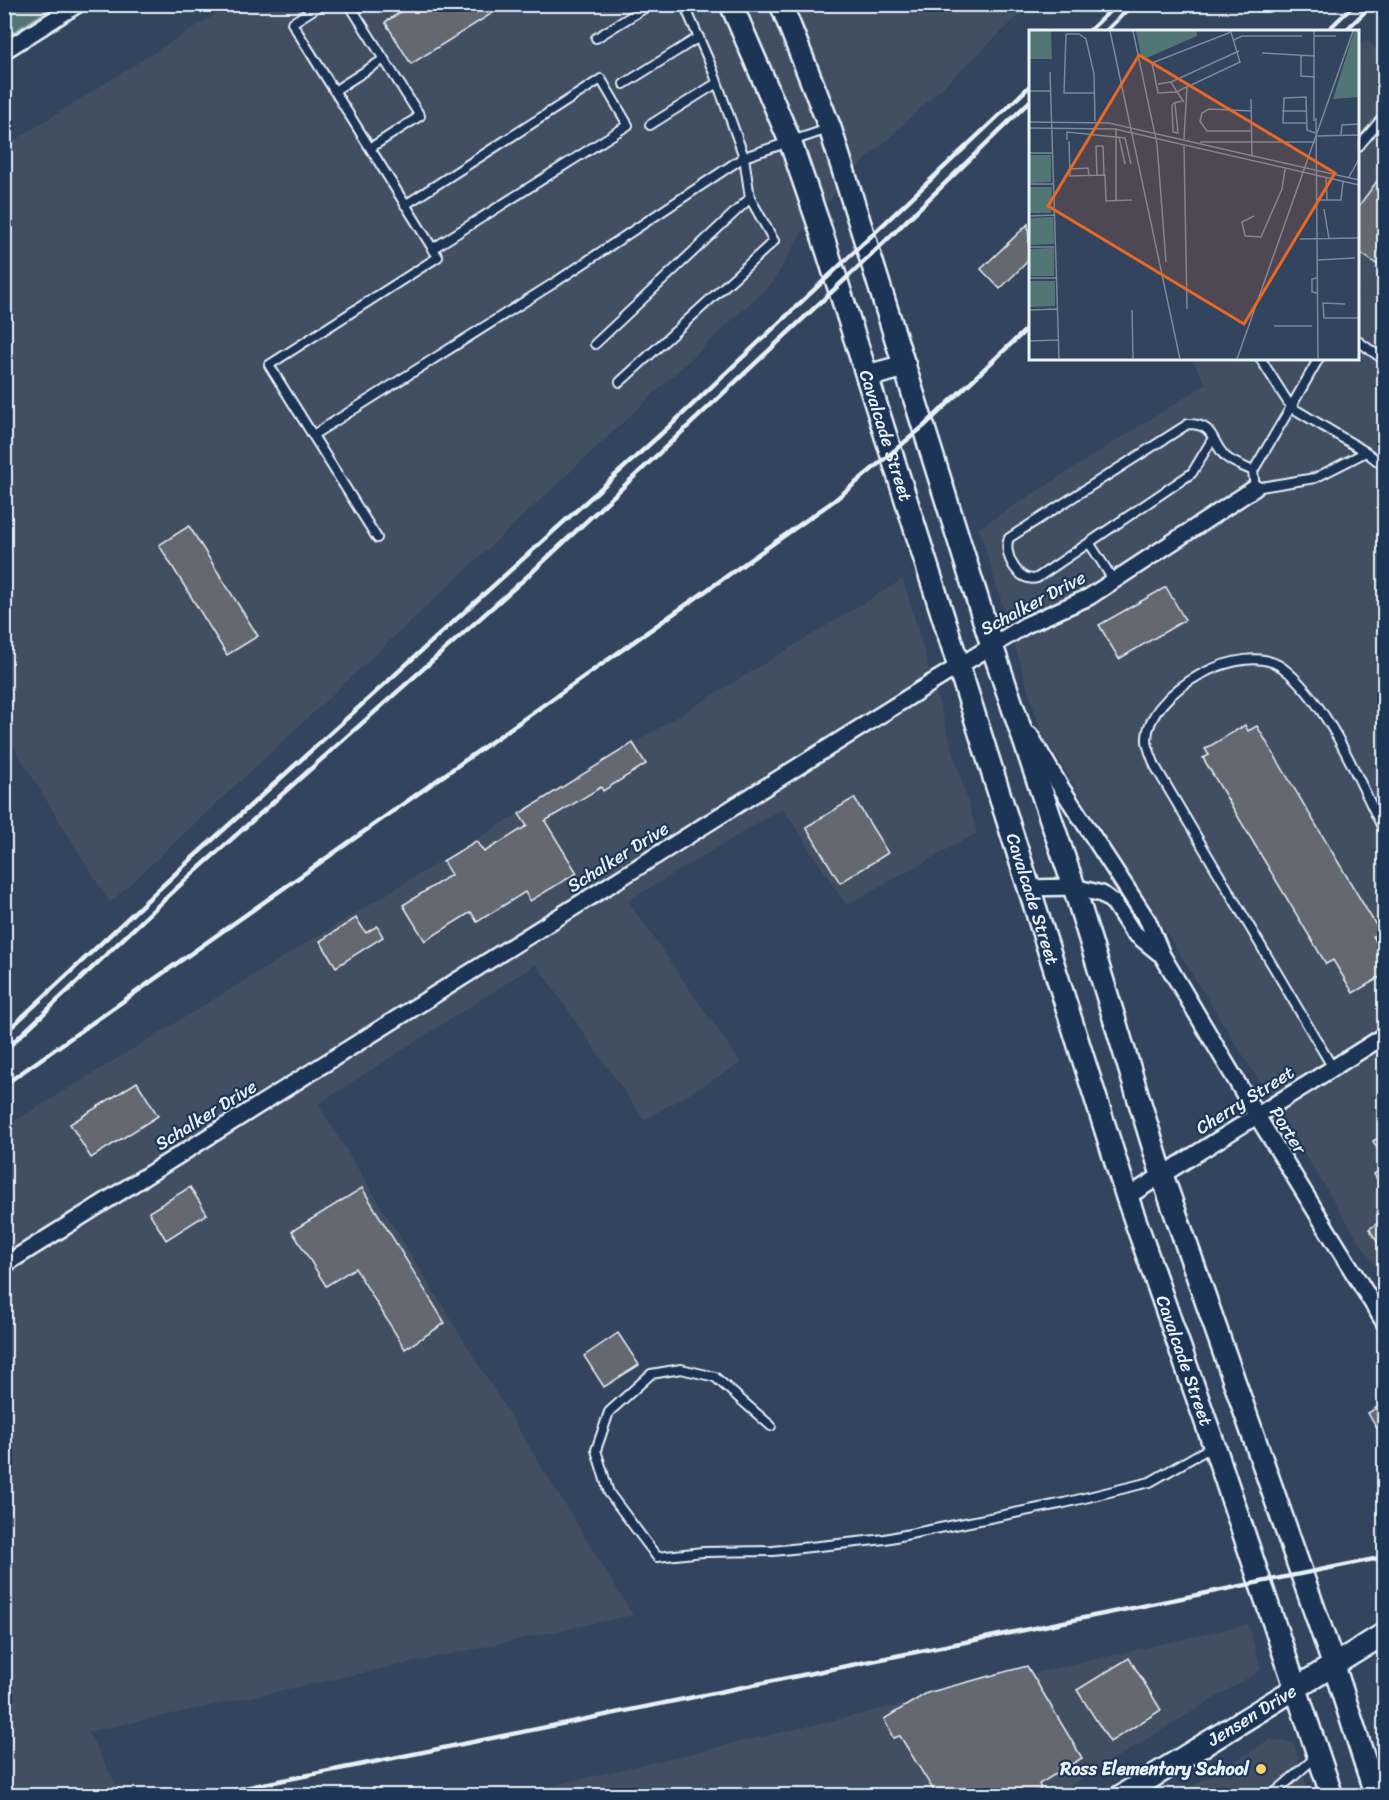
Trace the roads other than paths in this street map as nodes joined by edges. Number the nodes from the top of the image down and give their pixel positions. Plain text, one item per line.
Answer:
1 (78, 4) edge
2 (322, 4) edge
3 (349, 4) edge
4 (651, 4) edge
5 (684, 4) edge
6 (731, 4) edge
7 (781, 4) edge
8 (699, 37) junction
9 (596, 38) dead end
10 (4, 51) edge
11 (384, 59) junction
12 (717, 83) junction
13 (624, 84) dead end
14 (334, 91) junction
15 (1384, 116) edge
16 (650, 125) dead end
17 (830, 128) junction
18 (790, 141) junction
19 (1359, 146) edge
20 (370, 148) junction
21 (744, 156) junction
22 (750, 198) junction
23 (405, 205) junction
24 (432, 249) junction
25 (1359, 342) edge
26 (595, 344) dead end
27 (1261, 360) edge
28 (1318, 360) edge
29 (1384, 360) edge
30 (905, 366) junction
31 (867, 376) junction
32 (620, 382) dead end
33 (1291, 406) junction
34 (313, 435) junction
35 (1213, 438) junction
36 (1366, 452) junction
37 (1384, 466) edge
38 (1253, 471) junction
39 (1255, 488) junction
40 (377, 537) dead end
41 (1090, 544) junction
42 (1114, 581) junction
43 (992, 646) junction
44 (958, 668) junction
45 (1014, 709) junction
46 (1384, 831) edge
47 (1074, 887) junction
48 (1027, 888) junction
49 (1162, 955) junction
50 (1384, 1036) edge
51 (1333, 1068) junction
52 (1257, 1116) junction
53 (1162, 1175) junction
54 (1127, 1197) junction
55 (4, 1265) edge
56 (1384, 1323) edge
57 (771, 1426) dead end
58 (1214, 1445) junction
59 (1384, 1634) edge
60 (1334, 1666) junction
61 (1296, 1689) junction
62 (1318, 1755) junction
63 (1130, 1793) edge
64 (1271, 1796) edge
65 (1332, 1796) edge
66 (1376, 1796) edge

1 - 10 street
2 - 14 lane
3 - 11 lane
4 - 9 lane
5 - 8 lane
6 - 18 main road, Cavalcade Street
7 - 17 main road
8 - 12 lane
8 - 13 lane
11 - 14 lane
11 - 20 lane
12 - 16 lane
12 - 21 lane
14 - 20 lane
15 - 19 lane
17 - 18 lane
17 - 30 main road
18 - 21 lane
18 - 31 main road, Cavalcade Street
20 - 23 lane
21 - 22 lane
21 - 34 lane
22 - 26 lane
22 - 32 lane
23 - 24 lane
23 - 24 lane
24 - 34 lane
25 - 29 lane
27 - 33 lane
28 - 33 lane
30 - 31 main road
30 - 43 main road
31 - 44 main road, Cavalcade Street
33 - 36 lane
33 - 38 lane
34 - 40 lane
35 - 38 lane
35 - 41 lane
35 - 41 lane
36 - 37 lane
36 - 39 lane
38 - 39 lane
39 - 42 street, Schalker Drive
41 - 42 lane
42 - 43 street, Schalker Drive
43 - 44 street, Schalker Drive
43 - 45 main road
44 - 48 main road, Cavalcade Street
44 - 55 street, Schalker Drive
45 - 47 main road
45 - 49 street, Porter
46 - 51 lane
47 - 48 street, Porter
47 - 49 street, Porter
47 - 53 main road
48 - 54 main road, Cavalcade Street
49 - 52 street, Porter
50 - 51 street, Cherry Street
51 - 52 street, Cherry Street
52 - 53 street, Cherry Street
52 - 56 street, Porter
53 - 54 street, Cherry Street
53 - 60 main road
54 - 58 main road, Cavalcade Street
57 - 58 lane
58 - 61 main road, Cavalcade Street
59 - 60 main road, Jensen Drive
60 - 61 main road, Jensen Drive
60 - 66 main road
61 - 62 main road, Cavalcade Street
61 - 63 main road, Jensen Drive
62 - 64 lane
62 - 65 main road, Cavalcade Street

